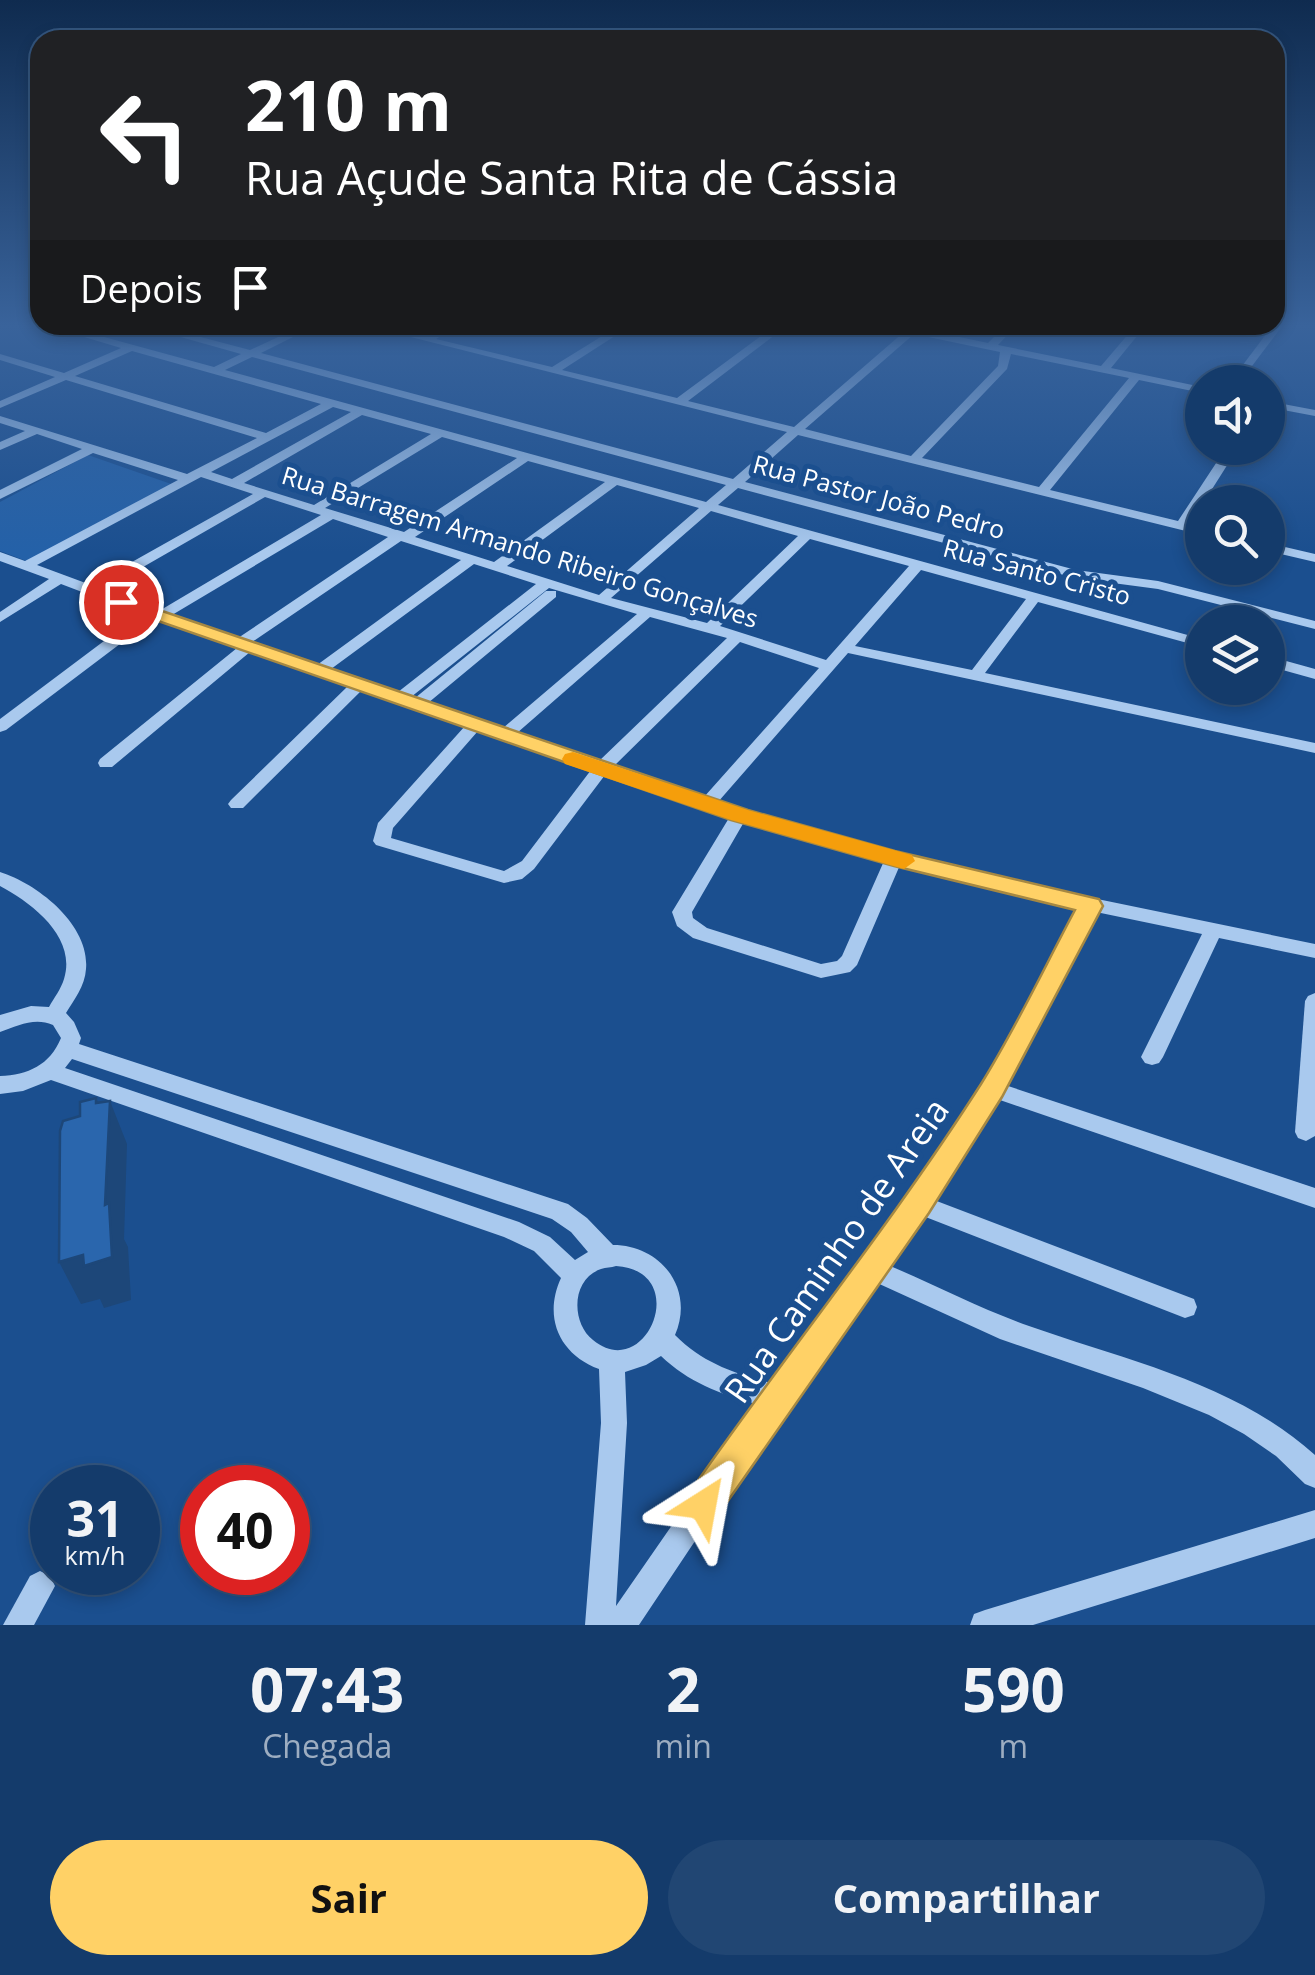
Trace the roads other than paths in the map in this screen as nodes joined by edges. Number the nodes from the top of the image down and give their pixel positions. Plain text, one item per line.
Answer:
1 (148, 401) edge
2 (324, 401) edge
3 (435, 401) edge
4 (674, 401) edge
5 (826, 401) edge
6 (970, 401) edge
7 (1117, 401) edge
8 (679, 402) joint
9 (332, 403) junction
10 (1285, 408) edge
11 (361, 411) junction
12 (1315, 414) edge
13 (0, 419) edge
14 (34, 431) junction
15 (790, 431) junction
16 (442, 432) junction
17 (268, 437) junction
18 (0, 446) edge
19 (91, 448) junction
20 (526, 457) junction
21 (914, 460) junction
22 (1221, 465) edge
23 (195, 476) junction
24 (616, 480) junction
25 (738, 482) junction
26 (234, 483) junction
27 (263, 492) junction
28 (1042, 492) junction
29 (0, 495) edge
30 (709, 506) junction
31 (317, 508) junction
32 (333, 514) junction
33 (1182, 526) junction
34 (1185, 527) edge
35 (808, 534) junction
36 (403, 536) junction
37 (1285, 550) edge
38 (0, 556) edge
39 (473, 558) junction
40 (1315, 558) edge
41 (25, 566) junction
42 (497, 566) junction
43 (918, 566) junction
44 (57, 580) junction
45 (553, 585) junction
46 (91, 592) junction
47 (1035, 598) junction
48 (601, 600) junction
49 (647, 612) junction
50 (156, 615) junction
51 (0, 618) edge
52 (1315, 625) edge
53 (710, 628) junction
54 (738, 636) junction
55 (1185, 638) edge
56 (244, 644) junction
57 (844, 648) junction
58 (826, 665) junction
59 (1285, 666) edge
60 (320, 670) junction
61 (977, 674) junction
62 (1315, 674) edge
63 (358, 685) junction
64 (408, 702) junction
65 (475, 725) junction
66 (0, 727) edge
67 (504, 735) junction
68 (1315, 748) edge
69 (106, 763) dead end
70 (601, 769) junction
71 (238, 804) dead end
72 (707, 804) junction
73 (740, 815) junction
74 (894, 858) junction
75 (0, 878) edge
76 (1090, 906) junction
77 (1213, 930) junction
78 (1315, 951) edge
79 (1315, 1001) edge
80 (54, 1016) junction
81 (0, 1024) edge
82 (68, 1049) junction
83 (1152, 1057) dead end
84 (49, 1071) junction
85 (0, 1085) edge
86 (992, 1089) junction
87 (1306, 1132) dead end
88 (1315, 1198) edge
89 (918, 1204) junction
90 (609, 1258) junction
91 (869, 1268) junction
92 (575, 1276) junction
93 (1185, 1307) dead end
94 (661, 1338) junction
95 (611, 1358) junction
96 (776, 1397) junction
97 (1315, 1474) edge
98 (1315, 1524) edge
99 (35, 1595) edge
100 (18, 1625) edge
101 (600, 1625) edge
102 (621, 1625) edge
103 (985, 1625) edge

1 - 17 street
2 - 9 street, Rua Santo Cristo
3 - 25 street, Rua Pastor João Pedro
4 - 8 street
5 - 15 street
6 - 21 street
7 - 28 street
8 - 15 street
9 - 11 street, Rua Santo Cristo
9 - 17 street
10 - 12 street
11 - 16 street, Rua Santo Cristo
11 - 26 street
13 - 14 street, Rua Barragem Armando Ribeiro Gonçalves
14 - 18 street
14 - 19 street, Rua Barragem Armando Ribeiro Gonçalves
15 - 21 street
15 - 25 street
16 - 20 street, Rua Santo Cristo
16 - 31 street
17 - 23 street
19 - 23 street, Rua Barragem Armando Ribeiro Gonçalves
19 - 29 street
20 - 24 street, Rua Santo Cristo
20 - 36 street
21 - 28 street
22 - 33 street
23 - 26 street, Rua Barragem Armando Ribeiro Gonçalves
23 - 41 street
24 - 30 street, Rua Santo Cristo
24 - 42 street
25 - 30 street
25 - 52 street, Rua Pastor João Pedro
26 - 27 street, Rua Barragem Armando Ribeiro Gonçalves
27 - 31 street, Rua Barragem Armando Ribeiro Gonçalves
27 - 46 street
28 - 33 street
30 - 35 street, Rua Santo Cristo
30 - 48 street
31 - 32 street, Rua Barragem Armando Ribeiro Gonçalves
32 - 36 street, Rua Barragem Armando Ribeiro Gonçalves
32 - 50 street
33 - 34 street
35 - 43 street, Rua Santo Cristo
35 - 53 street
36 - 39 street, Rua Barragem Armando Ribeiro Gonçalves
36 - 56 street
37 - 40 street
38 - 41 street
39 - 42 street, Rua Barragem Armando Ribeiro Gonçalves
39 - 60 street
41 - 44 street
42 - 45 street, Rua Barragem Armando Ribeiro Gonçalves
43 - 47 street, Rua Santo Cristo
43 - 57 street
44 - 46 street
44 - 51 street
45 - 48 street, Rua Barragem Armando Ribeiro Gonçalves
45 - 64 street
46 - 50 street
47 - 55 street, Rua Santo Cristo
47 - 61 street
48 - 49 street, Rua Barragem Armando Ribeiro Gonçalves
49 - 53 street, Rua Barragem Armando Ribeiro Gonçalves
49 - 67 street
50 - 56 street
50 - 66 street
53 - 54 street, Rua Barragem Armando Ribeiro Gonçalves
54 - 58 street, Rua Barragem Armando Ribeiro Gonçalves
54 - 70 street
56 - 60 street
56 - 69 street
57 - 58 street
57 - 61 street
58 - 72 street
59 - 62 street
60 - 63 street
61 - 68 street
63 - 64 street
63 - 71 street
64 - 65 street
65 - 67 street
65 - 70 street
67 - 70 street
70 - 72 street
72 - 73 street
73 - 74 street
73 - 74 street
74 - 76 street
75 - 80 street
76 - 77 street
76 - 86 street, Rua Caminho de Areia
77 - 78 street
77 - 83 street
79 - 87 street
80 - 81 street
80 - 82 street
82 - 84 street
82 - 90 street
84 - 85 street
84 - 92 street
86 - 88 street
86 - 89 street, Rua Caminho de Areia
89 - 91 street, Rua Caminho de Areia
89 - 93 street
90 - 92 street
90 - 94 street
91 - 96 street, Rua Caminho de Areia
91 - 97 street
92 - 95 street
94 - 95 street
94 - 96 street
95 - 101 street
96 - 102 street, Rua Caminho de Areia
98 - 103 street
99 - 100 street

